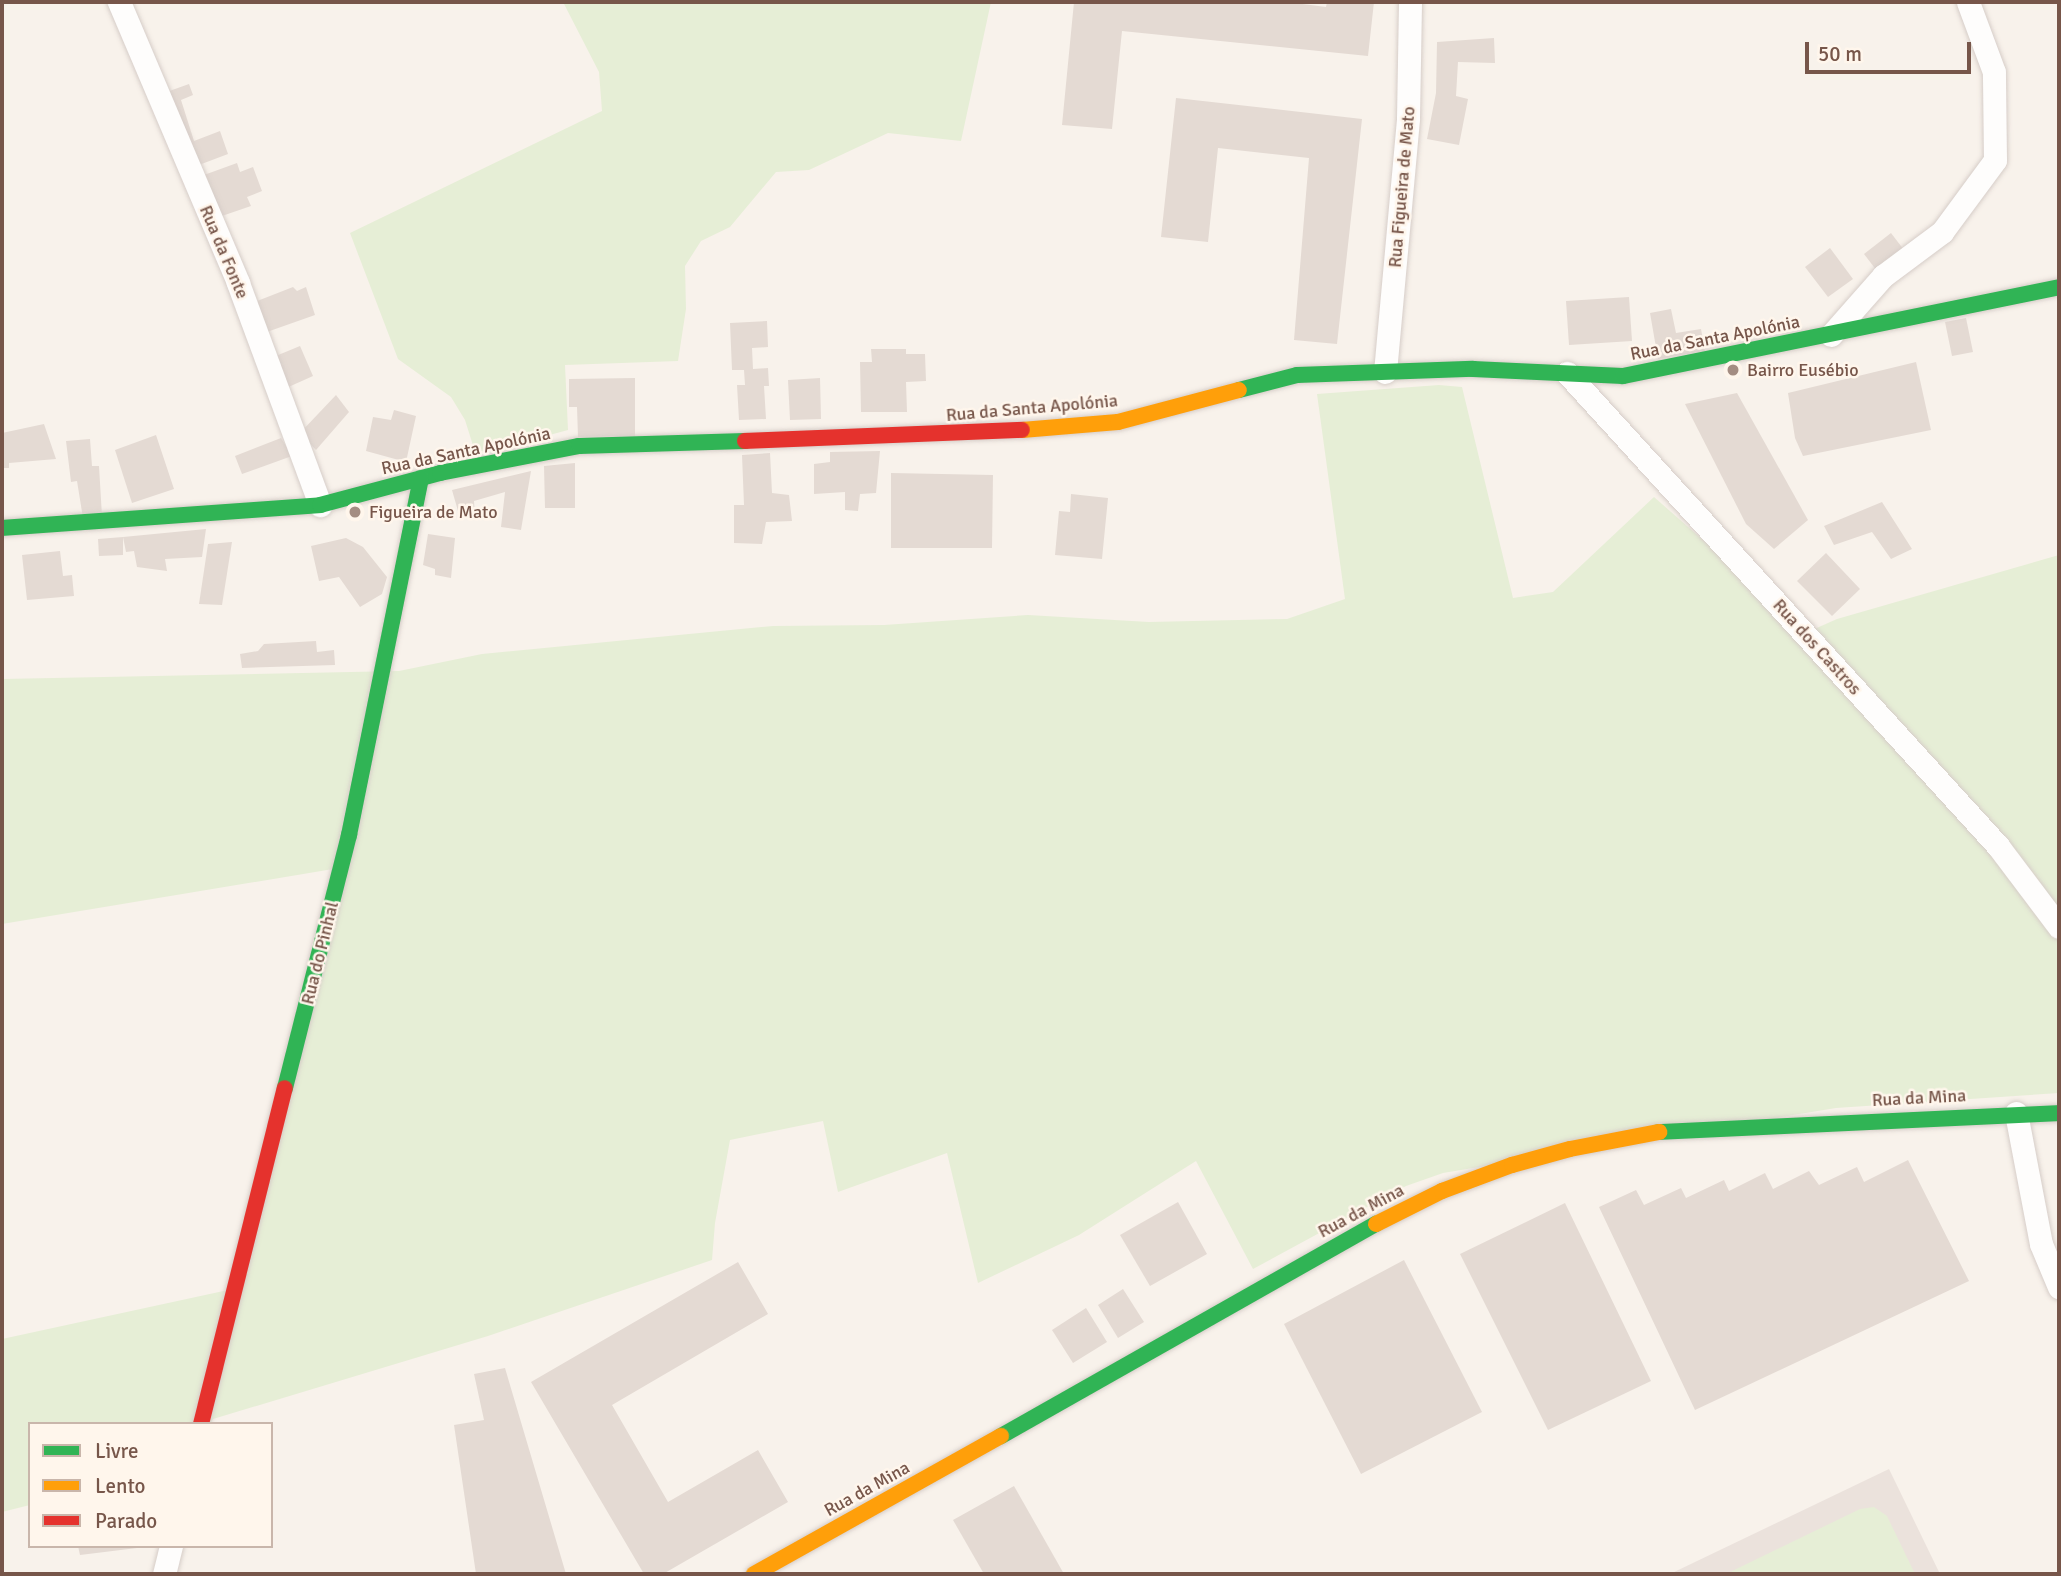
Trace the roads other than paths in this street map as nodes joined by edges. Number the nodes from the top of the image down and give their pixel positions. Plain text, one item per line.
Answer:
1 (119, 2) edge
2 (1409, 2) edge
3 (1968, 2) edge
4 (2059, 287) edge
5 (1831, 335) junction
6 (1385, 372) junction
7 (1567, 373) junction
8 (421, 478) junction
9 (320, 505) junction
10 (2, 528) edge
11 (2059, 927) edge
12 (2016, 1113) junction
13 (2059, 1113) edge
14 (2059, 1287) edge
15 (202, 1422) edge
16 (170, 1548) edge
17 (164, 1574) edge
18 (754, 1574) edge

1 - 9 street, Rua da Fonte
2 - 6 street, Rua Figueira de Mato
3 - 5 street
4 - 5 street, Rua da Santa Apolónia
5 - 7 street, Rua da Santa Apolónia
6 - 7 street, Rua da Santa Apolónia
6 - 8 street, Rua da Santa Apolónia
7 - 11 street, Rua dos Castros
8 - 9 street, Rua da Santa Apolónia
8 - 15 street, Rua do Pinhal
9 - 10 street, Rua da Santa Apolónia
12 - 13 street, Rua da Mina
12 - 14 street
12 - 18 street, Rua da Mina
16 - 17 street

